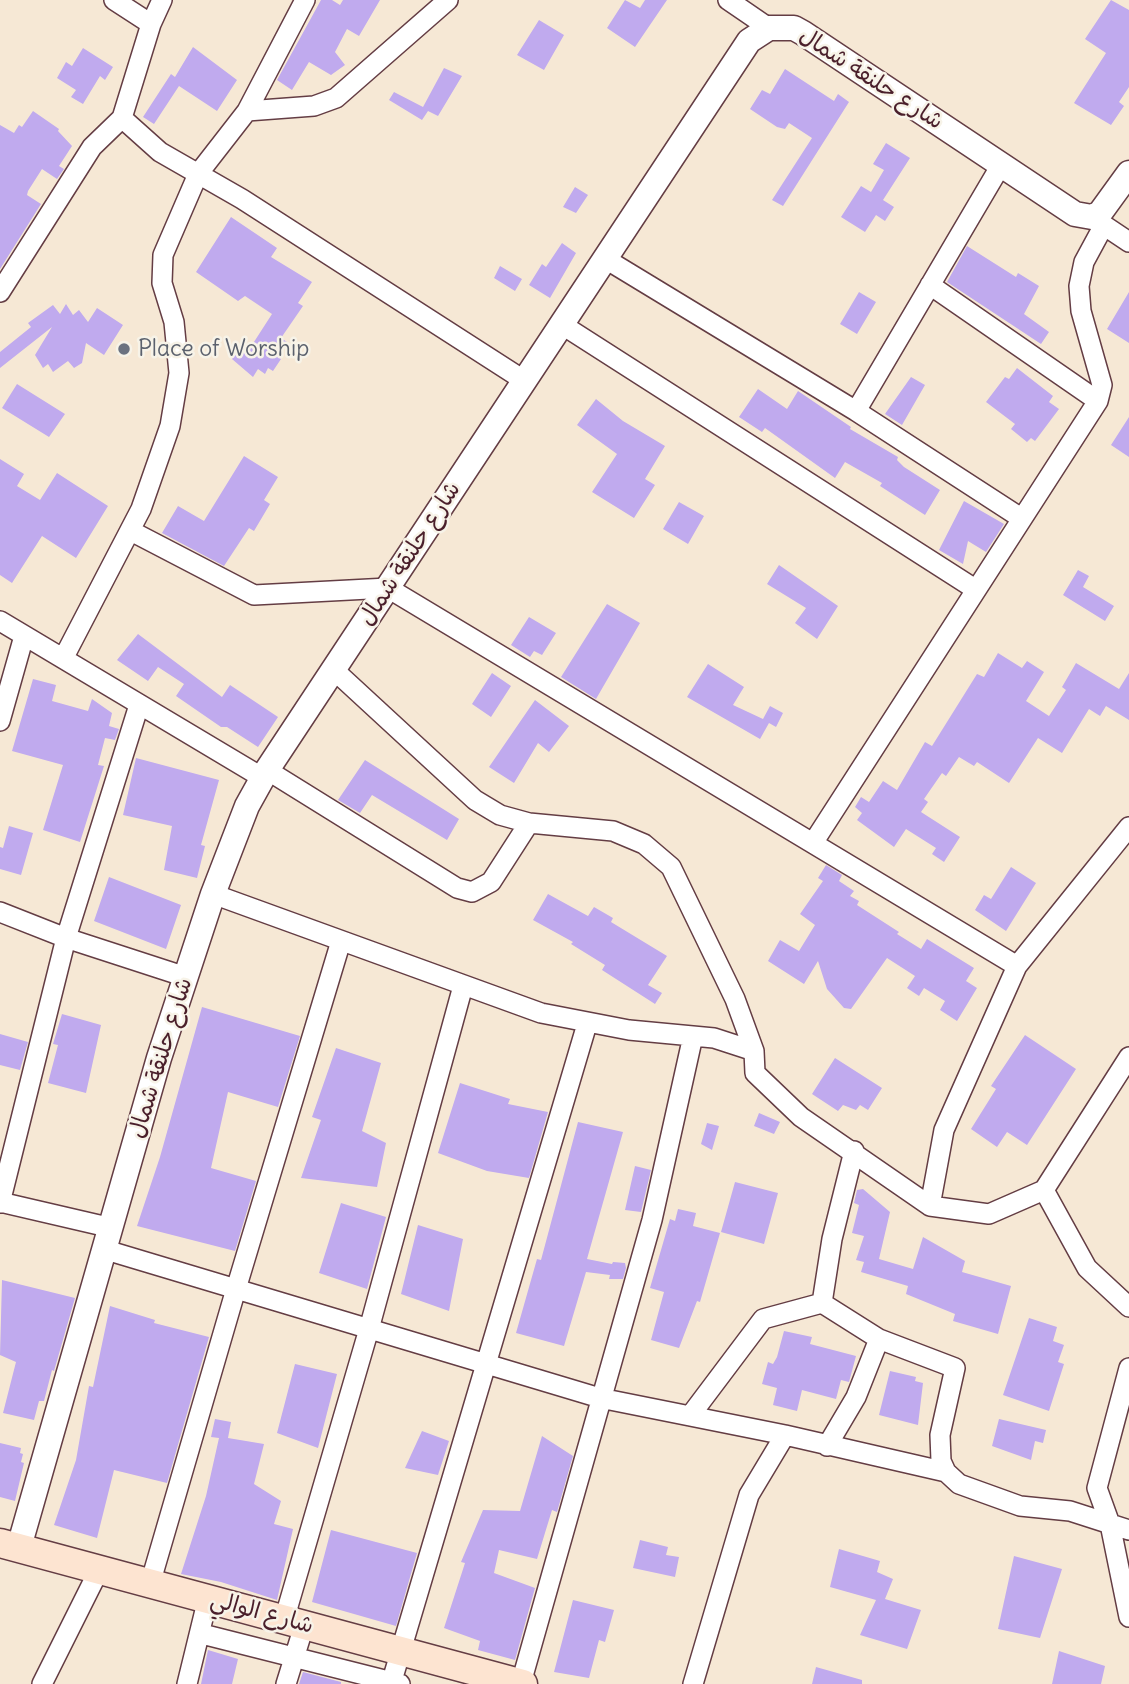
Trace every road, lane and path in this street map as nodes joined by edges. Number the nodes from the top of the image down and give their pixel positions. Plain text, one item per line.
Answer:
1 (114, 0) edge
2 (162, 0) edge
3 (305, 0) edge
4 (448, 0) edge
5 (728, 0) edge
6 (151, 24) junction
7 (769, 27) junction
8 (247, 111) junction
9 (122, 118) junction
10 (1001, 165) junction
11 (1129, 173) edge
12 (198, 174) junction
13 (1098, 221) junction
14 (1129, 242) edge
15 (604, 258) junction
16 (930, 285) junction
17 (0, 292) edge
18 (561, 324) junction
19 (525, 381) junction
20 (1098, 401) junction
21 (856, 411) junction
22 (1021, 518) junction
23 (131, 530) junction
24 (388, 588) junction
25 (975, 589) junction
26 (0, 621) edge
27 (24, 636) junction
28 (64, 657) junction
29 (334, 670) junction
30 (139, 705) junction
31 (0, 721) edge
32 (265, 774) junction
33 (529, 823) junction
34 (1129, 827) edge
35 (813, 843) junction
36 (213, 894) junction
37 (0, 912) edge
38 (66, 938) junction
39 (341, 941) junction
40 (1017, 966) junction
41 (186, 977) junction
42 (463, 986) junction
43 (587, 1024) junction
44 (693, 1036) junction
45 (754, 1051) junction
46 (1129, 1057) edge
47 (854, 1151) junction
48 (1044, 1190) junction
49 (0, 1203) edge
50 (930, 1206) junction
51 (109, 1239) junction
52 (236, 1289) junction
53 (822, 1303) junction
54 (1129, 1307) edge
55 (369, 1329) junction
56 (879, 1339) junction
57 (487, 1364) junction
58 (1129, 1368) edge
59 (600, 1398) junction
60 (690, 1416) junction
61 (785, 1436) junction
62 (827, 1446) junction
63 (946, 1472) junction
64 (1110, 1524) junction
65 (1129, 1530) edge
66 (10, 1545) edge
67 (99, 1570) junction
68 (150, 1584) junction
69 (208, 1598) junction
70 (1129, 1617) edge
71 (294, 1623) junction
72 (202, 1634) junction
73 (401, 1651) junction
74 (295, 1657) junction
75 (394, 1683) edge
76 (42, 1684) edge
77 (187, 1684) edge
78 (286, 1684) edge
79 (522, 1684) edge
80 (693, 1684) edge

1 - 6 street
2 - 6 street
3 - 8 street
4 - 8 street
5 - 7 street
6 - 9 street
7 - 10 street, شارع حلنقة شمال
7 - 15 street, شارع حلنقة شمال
8 - 12 street
9 - 12 street
9 - 17 street
10 - 13 street, شارع حلنقة شمال
10 - 16 street
11 - 13 street
12 - 19 street
12 - 23 street
13 - 14 street
13 - 20 street
15 - 18 street, شارع حلنقة شمال
15 - 21 street
16 - 20 street
16 - 21 street
18 - 19 street, شارع حلنقة شمال
18 - 25 street
19 - 24 street, شارع حلنقة شمال
20 - 22 street
21 - 22 street
22 - 25 street
23 - 24 street
23 - 28 street
24 - 29 street, شارع حلنقة شمال
24 - 35 street
25 - 35 street
26 - 27 street
27 - 28 street
27 - 31 street
28 - 30 street
29 - 32 street, شارع حلنقة شمال
29 - 33 street
30 - 32 street
30 - 38 street
32 - 33 street
32 - 36 street, شارع حلنقة شمال
33 - 45 street
34 - 40 street
35 - 40 street
36 - 39 street
36 - 41 street, شارع حلنقة شمال
37 - 38 street
38 - 41 street
38 - 49 street
39 - 42 street
39 - 52 street
40 - 50 street
41 - 51 street, شارع حلنقة شمال
42 - 43 street
42 - 55 street
43 - 44 street
43 - 57 street
44 - 45 street
44 - 59 street
45 - 47 street
46 - 48 street
47 - 50 street
47 - 53 street
48 - 50 street
48 - 54 street
49 - 51 street
51 - 52 street
51 - 66 street, شارع حلنقة شمال
52 - 55 street
52 - 68 street
53 - 56 street
53 - 60 street
55 - 57 street
55 - 71 street
56 - 62 street
56 - 63 street
57 - 59 street
57 - 73 street
58 - 64 street
59 - 60 street
59 - 79 street
60 - 61 street
61 - 62 street
61 - 80 street
62 - 63 street
63 - 64 street
64 - 65 street
64 - 70 street
66 - 67 main road, شارع الوالي
67 - 68 main road, شارع الوالي
67 - 76 street
68 - 69 main road, شارع الوالي
69 - 71 main road, شارع الوالي
69 - 72 street
71 - 73 main road, شارع الوالي
71 - 74 street
72 - 74 street
72 - 77 street
73 - 75 street
73 - 79 main road, شارع الوالي
74 - 75 street
74 - 78 street

